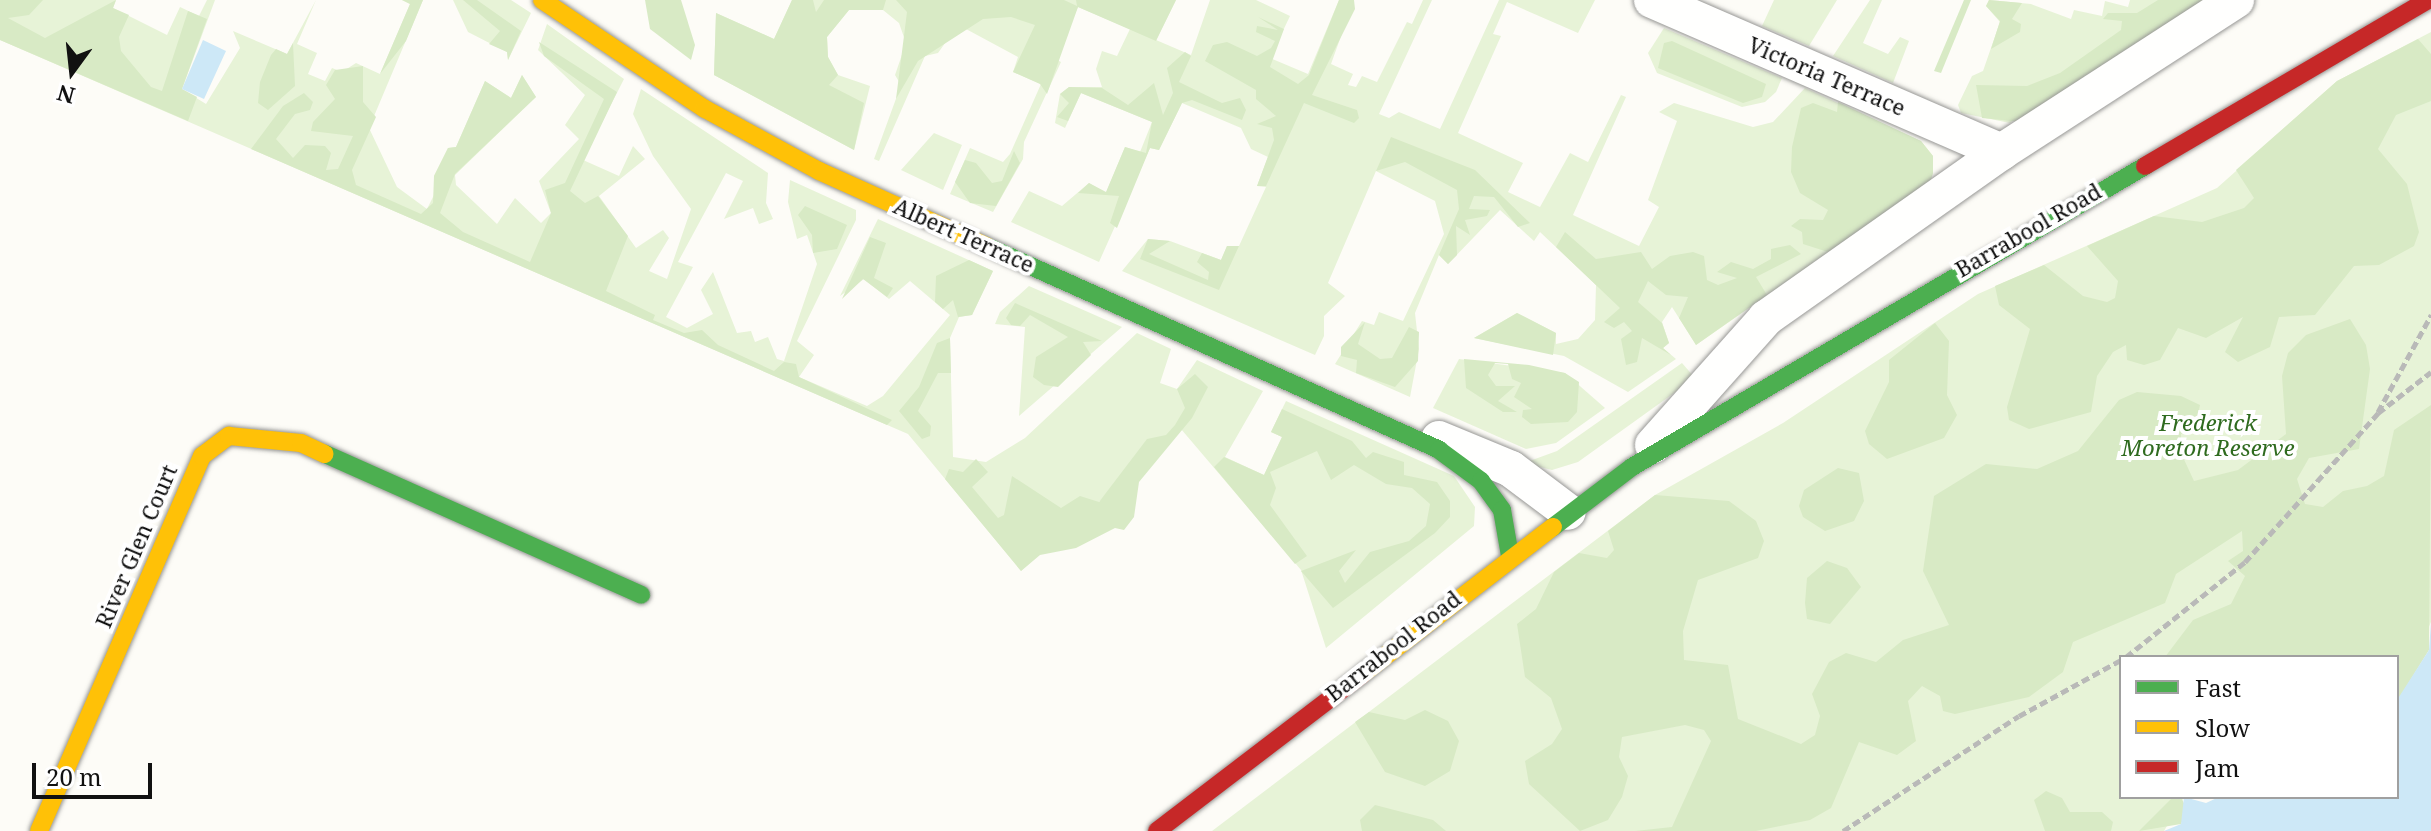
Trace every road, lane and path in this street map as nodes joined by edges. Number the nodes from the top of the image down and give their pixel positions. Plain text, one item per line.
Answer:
1 (542, 0) edge
2 (1652, 0) edge
3 (2236, 0) edge
4 (2428, 0) edge
5 (2001, 152) junction
6 (2431, 315) edge
7 (2431, 372) edge
8 (2378, 413) junction
9 (1406, 432) junction
10 (1632, 467) junction
11 (1568, 512) junction
12 (1510, 556) junction
13 (641, 595) dead end
14 (2128, 655) edge
15 (2119, 661) edge
16 (39, 831) edge
17 (1157, 831) edge
18 (1843, 831) edge

1 - 9 street, Albert Terrace
2 - 5 street, Victoria Terrace
3 - 5 street, Barrabool Road
4 - 10 street, Barrabool Road
5 - 10 street, Barrabool Road
6 - 8 path
7 - 8 path
8 - 14 path
9 - 11 street, Albert Terrace
9 - 12 street, Albert Terrace
10 - 11 street, Barrabool Road
11 - 12 street, Barrabool Road
12 - 17 street, Barrabool Road
13 - 16 street, River Glen Court
15 - 18 path

